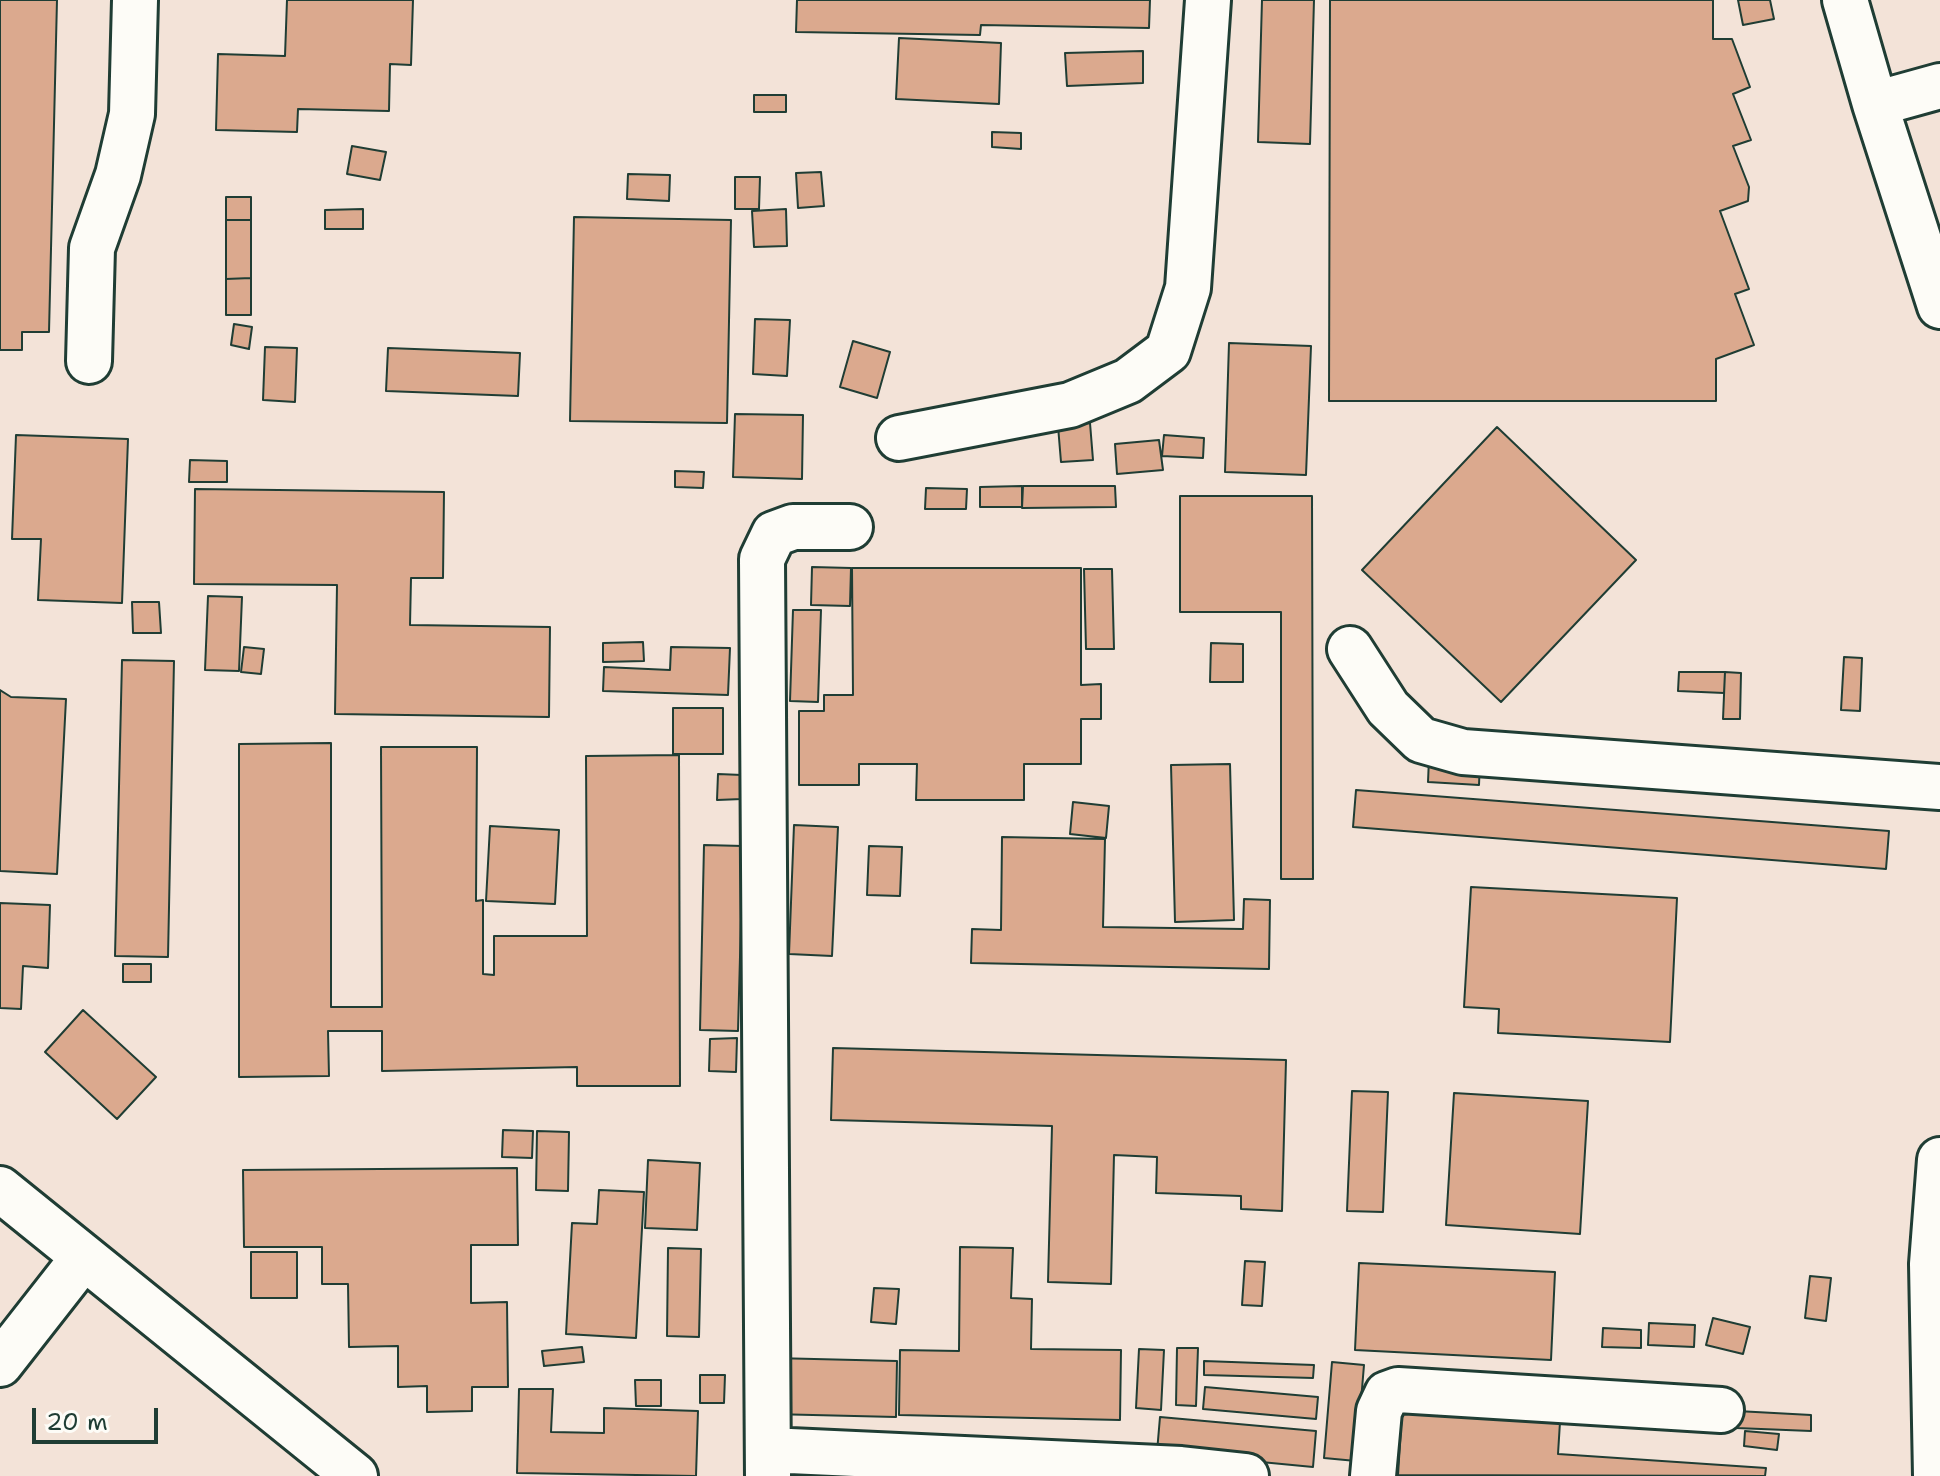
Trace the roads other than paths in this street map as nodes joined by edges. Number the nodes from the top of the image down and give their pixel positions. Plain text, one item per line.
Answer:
1 (135, 0) edge
2 (1208, 0) edge
3 (1845, 0) edge
4 (1940, 86) edge
5 (1875, 104) junction
6 (1940, 306) edge
7 (89, 361) dead end
8 (899, 438) dead end
9 (850, 527) dead end
10 (1350, 649) dead end
11 (1940, 787) edge
12 (1940, 1160) edge
13 (0, 1189) edge
14 (83, 1258) junction
15 (0, 1364) edge
16 (1721, 1410) dead end
17 (768, 1463) edge
18 (880, 1466) edge
19 (1149, 1472) edge
20 (355, 1476) edge
21 (1246, 1476) edge
22 (1373, 1476) edge
23 (1936, 1476) edge

1 - 7 street
2 - 8 street
3 - 5 street
4 - 5 street
5 - 6 street
9 - 17 street
10 - 11 street
12 - 23 street
13 - 14 street
14 - 15 street
14 - 20 street
16 - 22 street
17 - 18 street
18 - 19 street
19 - 21 street

